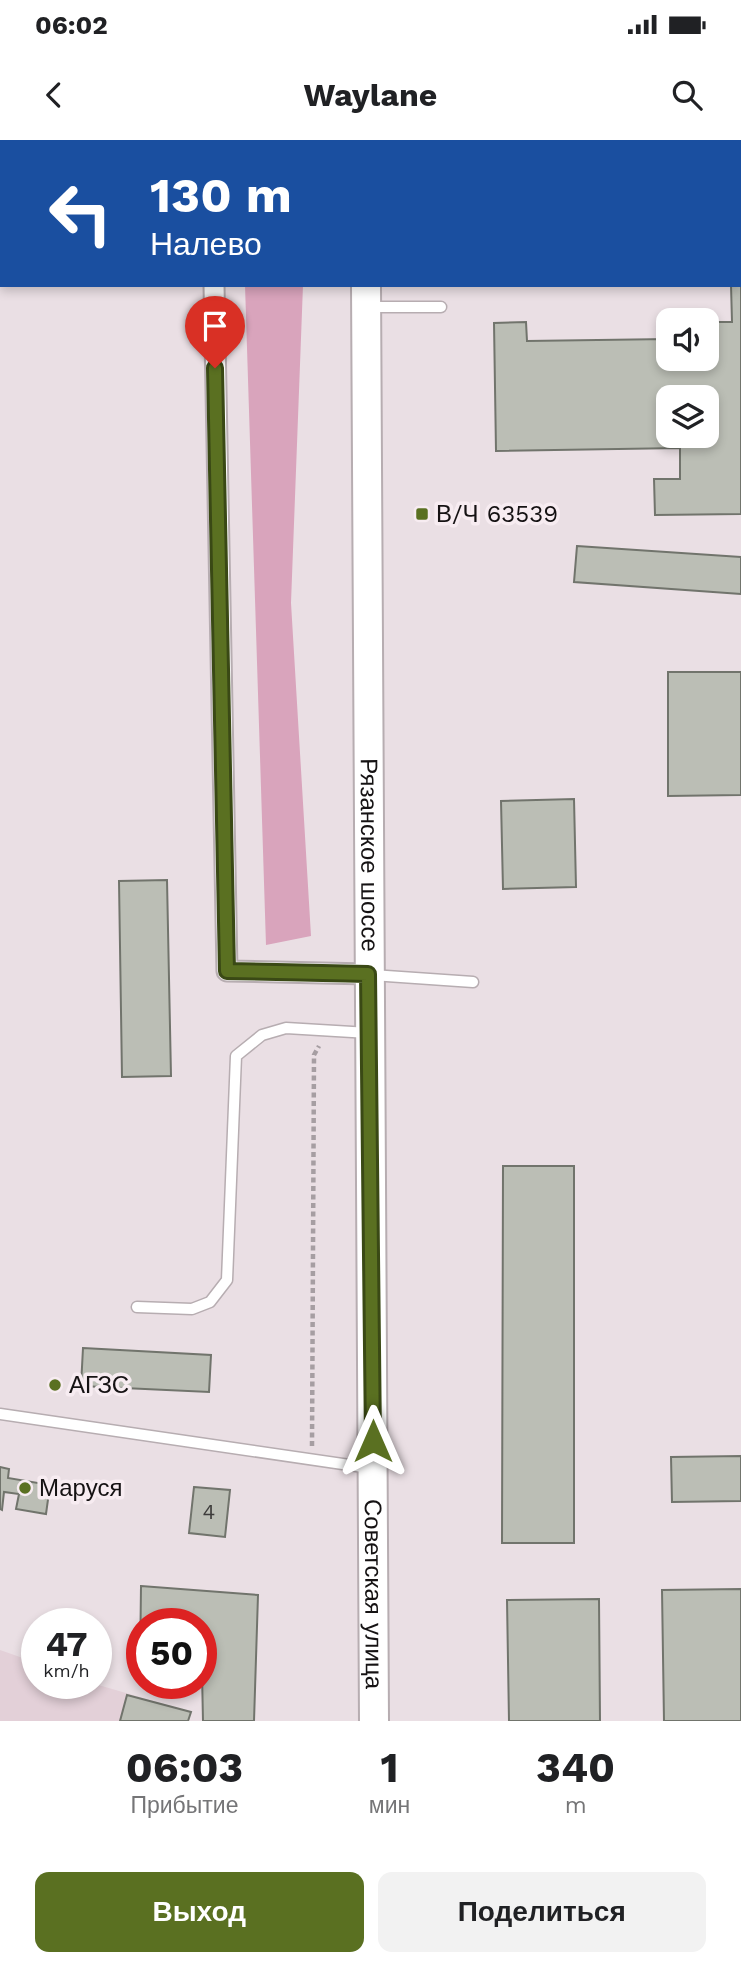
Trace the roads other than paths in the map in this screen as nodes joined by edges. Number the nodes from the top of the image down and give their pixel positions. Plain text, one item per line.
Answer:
1 (214, 287) edge
2 (366, 296) edge
3 (441, 307) dead end
4 (368, 974) junction
5 (473, 982) dead end
6 (369, 1033) junction
7 (137, 1307) dead end
8 (0, 1414) edge
9 (373, 1468) junction
10 (374, 1721) edge

1 - 4 street
2 - 3 lane
2 - 4 main road, Рязанское шоссе
4 - 5 lane
4 - 6 main road, Рязанское шоссе
6 - 7 lane
6 - 9 main road, Рязанское шоссе
8 - 9 lane
9 - 10 main road, Советская улица

